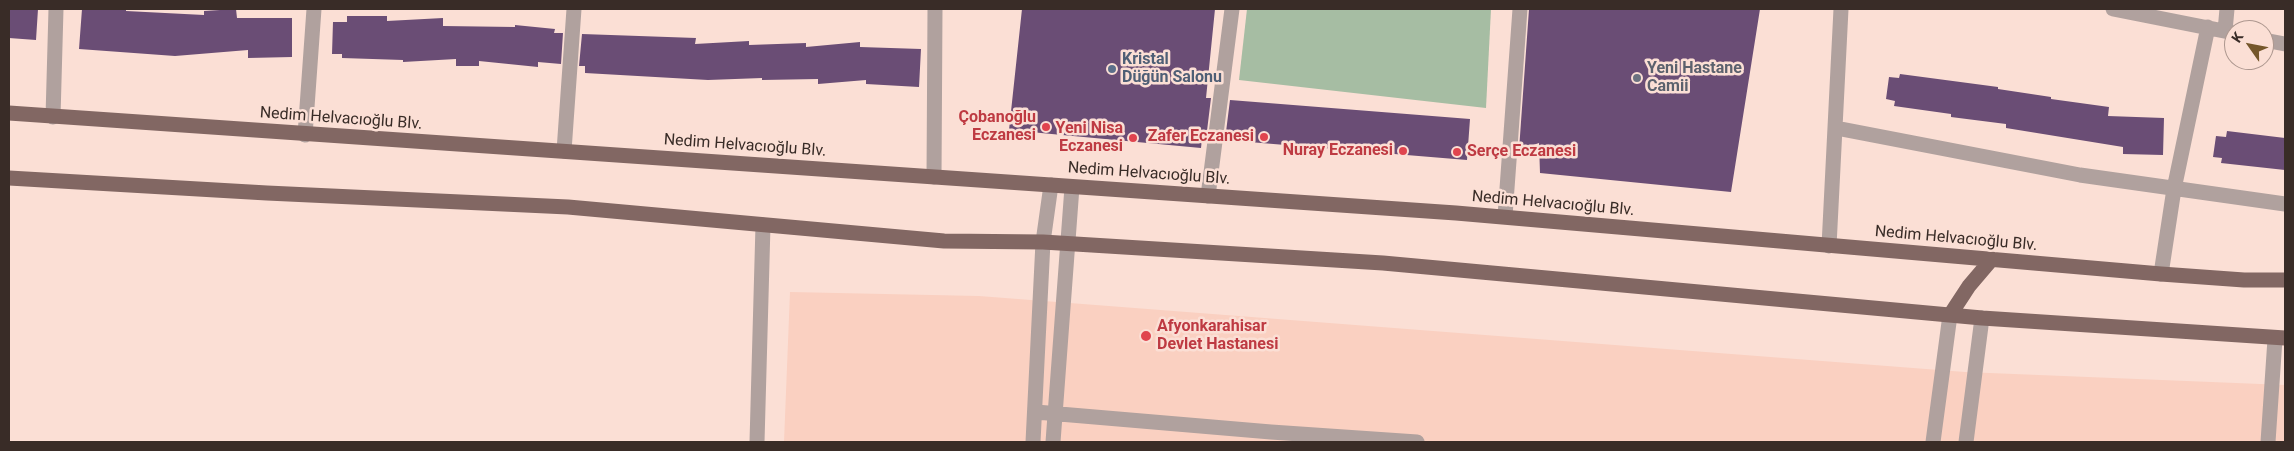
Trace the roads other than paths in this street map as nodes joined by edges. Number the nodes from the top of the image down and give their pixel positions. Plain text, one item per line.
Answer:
1 (56, 9) edge
2 (314, 9) edge
3 (574, 9) edge
4 (935, 9) edge
5 (1232, 9) edge
6 (1520, 9) edge
7 (1842, 9) edge
8 (2113, 9) edge
9 (2208, 27) junction
10 (2224, 31) edge
11 (9, 113) edge
12 (53, 116) junction
13 (1836, 128) junction
14 (305, 135) junction
15 (564, 151) junction
16 (934, 177) junction
17 (9, 178) edge
18 (1051, 185) junction
19 (1072, 187) junction
20 (2174, 189) junction
21 (1208, 196) junction
22 (2285, 204) edge
23 (1505, 216) junction
24 (763, 225) junction
25 (1043, 242) junction
26 (1067, 243) junction
27 (1829, 246) junction
28 (1992, 259) junction
29 (2161, 274) junction
30 (2285, 280) edge
31 (1950, 315) junction
32 (1982, 318) junction
33 (2280, 338) edge
34 (1036, 412) junction
35 (1055, 414) junction
36 (757, 442) edge
37 (1033, 442) edge
38 (1053, 442) edge
39 (1417, 442) edge
40 (1933, 442) edge
41 (1966, 442) edge
42 (2268, 442) edge

1 - 12 street
2 - 14 street
3 - 15 street
4 - 16 street
5 - 21 street
6 - 23 street
7 - 13 street
8 - 9 street
9 - 10 street
9 - 20 street
11 - 12 main road, Nedim Helvacıoğlu Blv.
12 - 14 main road, Nedim Helvacıoğlu Blv.
13 - 20 street
13 - 27 street
14 - 15 main road, Nedim Helvacıoğlu Blv.
15 - 16 main road, Nedim Helvacıoğlu Blv.
16 - 18 main road, Nedim Helvacıoğlu Blv.
17 - 24 main road
18 - 19 main road, Nedim Helvacıoğlu Blv.
18 - 25 street
19 - 21 main road, Nedim Helvacıoğlu Blv.
19 - 26 street
20 - 22 street
20 - 29 street
21 - 23 main road, Nedim Helvacıoğlu Blv.
23 - 27 main road, Nedim Helvacıoğlu Blv.
24 - 25 main road
24 - 36 street
25 - 26 main road
25 - 34 street
26 - 31 main road
26 - 35 street
27 - 28 main road, Nedim Helvacıoğlu Blv.
28 - 29 main road, Nedim Helvacıoğlu Blv.
28 - 31 main road
29 - 30 main road, Nedim Helvacıoğlu Blv.
31 - 32 main road
31 - 40 street
32 - 33 main road
32 - 41 street
33 - 42 street
34 - 35 street
34 - 37 street
35 - 38 street
35 - 39 street

